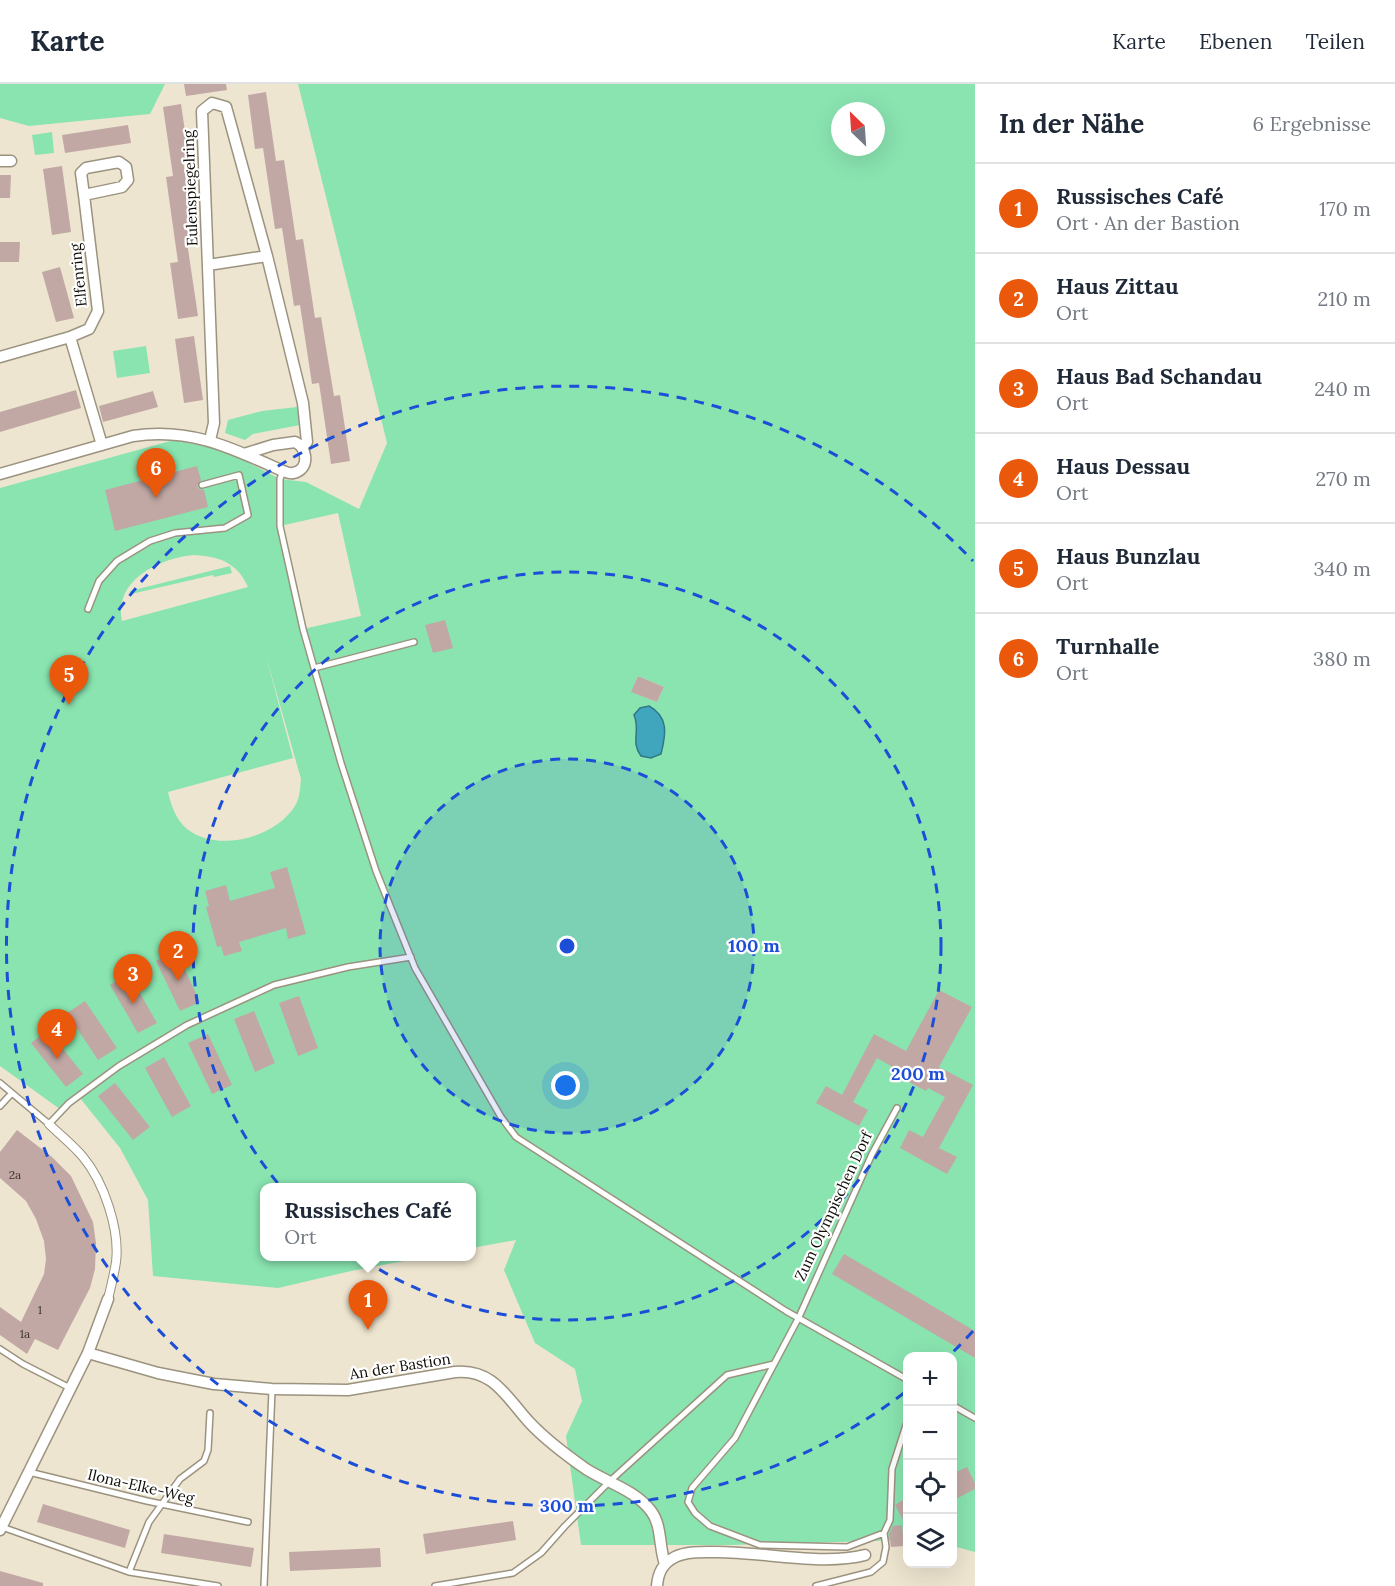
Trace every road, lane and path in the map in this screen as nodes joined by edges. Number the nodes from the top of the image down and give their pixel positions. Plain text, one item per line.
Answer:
1 (84, 195) junction
2 (267, 256) junction
3 (208, 266) junction
4 (70, 337) junction
5 (0, 357) edge
6 (210, 440) junction
7 (102, 445) junction
8 (303, 447) junction
9 (244, 454) junction
10 (283, 471) junction
11 (0, 474) edge
12 (202, 485) dead end
13 (88, 609) dead end
14 (414, 642) dead end
15 (314, 668) junction
16 (411, 957) junction
17 (0, 1083) edge
18 (12, 1093) junction
19 (0, 1106) edge
20 (897, 1108) dead end
21 (49, 1124) junction
22 (108, 1299) joint
23 (799, 1317) junction
24 (0, 1349) edge
25 (88, 1353) junction
26 (774, 1364) junction
27 (903, 1377) edge
28 (70, 1388) junction
29 (272, 1389) junction
30 (954, 1406) edge
31 (210, 1413) dead end
32 (975, 1418) edge
33 (903, 1435) edge
34 (29, 1472) junction
35 (610, 1481) junction
36 (248, 1522) dead end
37 (1, 1528) edge
38 (884, 1533) junction
39 (865, 1555) dead end
40 (665, 1564) junction
41 (129, 1572) junction
42 (218, 1586) edge
43 (264, 1586) edge
44 (435, 1586) edge
45 (657, 1586) edge
46 (816, 1586) edge

1 - 1 street, Elfenring
1 - 4 street, Elfenring
2 - 3 street, Eulenspiegelring
2 - 3 street, Eulenspiegelring
2 - 8 street, Eulenspiegelring
3 - 6 street, Eulenspiegelring
4 - 5 street, Elfenring
4 - 7 street
6 - 7 street
6 - 9 street
7 - 11 street
8 - 9 street
8 - 10 street, Eulenspiegelring
9 - 10 street
10 - 15 lane
12 - 13 lane
14 - 15 lane
15 - 16 lane
16 - 21 lane
16 - 23 lane
17 - 18 lane
18 - 19 lane
18 - 21 lane
20 - 23 lane, Zum Olympischen Dorf
21 - 22 street
22 - 25 street
23 - 26 lane, Zum Olympischen Dorf
23 - 27 lane
24 - 28 lane
25 - 28 street
25 - 29 street, An der Bastion
26 - 35 lane
26 - 38 lane, Zum Olympischen Dorf
28 - 34 street
29 - 35 street, An der Bastion
29 - 43 lane
30 - 32 lane
31 - 41 lane
33 - 38 lane
34 - 36 lane, Ilona-Elke-Weg
34 - 37 street
35 - 40 street, An der Bastion
35 - 44 lane
37 - 41 lane
38 - 46 lane
39 - 40 street
40 - 45 street
41 - 42 lane

